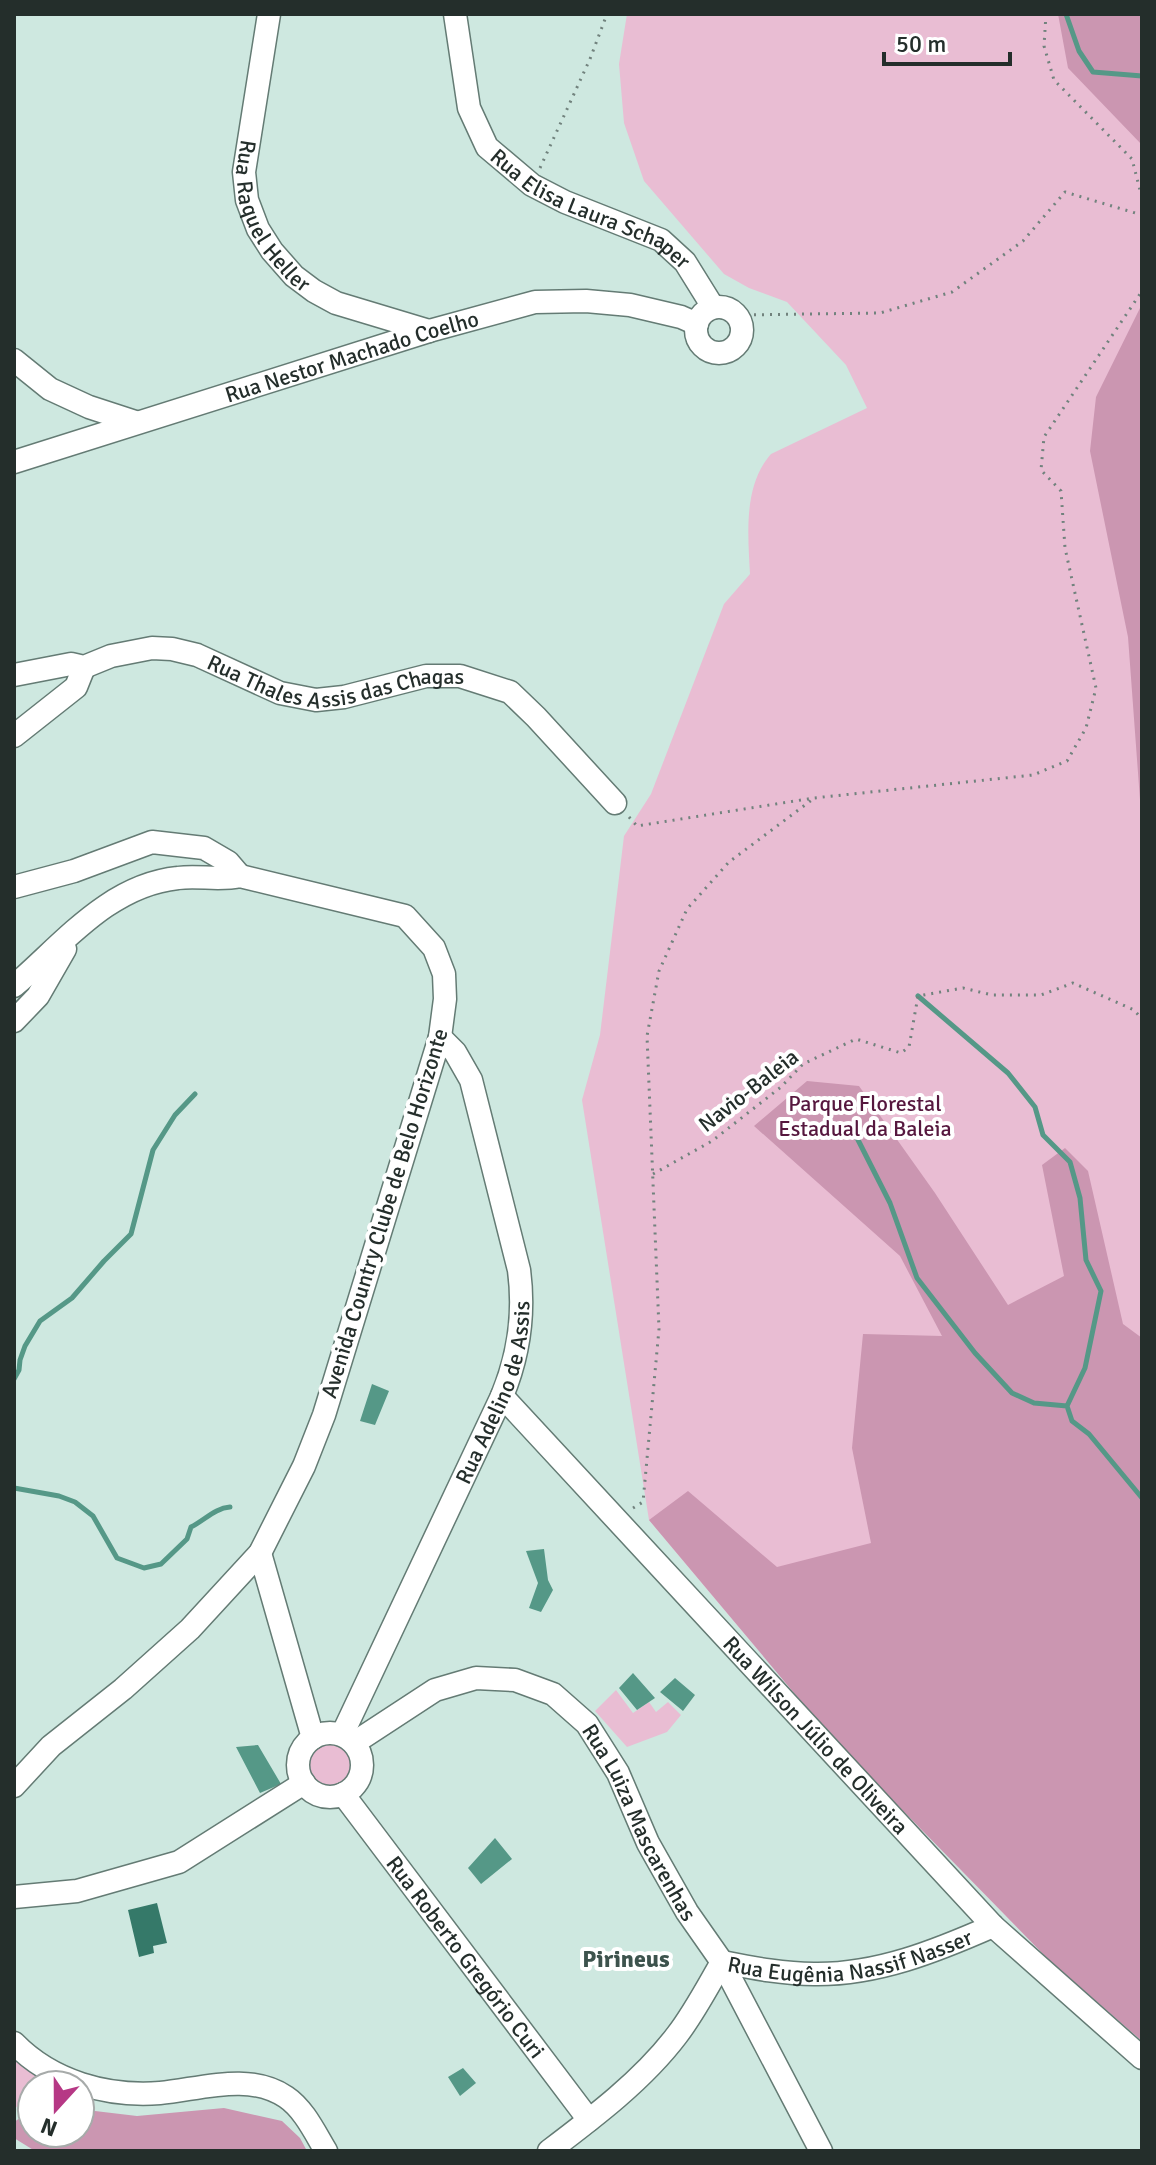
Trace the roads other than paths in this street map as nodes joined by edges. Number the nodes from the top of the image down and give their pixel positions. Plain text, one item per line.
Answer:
1 (269, 14) edge
2 (455, 14) edge
3 (713, 307) junction
4 (697, 324) junction
5 (429, 331) junction
6 (14, 360) edge
7 (135, 422) junction
8 (14, 462) edge
9 (84, 667) junction
10 (14, 675) edge
11 (14, 736) edge
12 (615, 803) road end
13 (240, 876) junction
14 (14, 887) edge
15 (75, 930) junction
16 (14, 986) edge
17 (14, 1021) edge
18 (440, 1037) junction
19 (502, 1396) junction
20 (260, 1553) junction
21 (313, 1738) junction
22 (348, 1739) junction
23 (304, 1783) junction
24 (14, 1786) edge
25 (343, 1794) junction
26 (14, 1897) edge
27 (993, 1926) junction
28 (722, 1962) junction
29 (14, 2043) edge
30 (1142, 2058) edge
31 (589, 2120) junction
32 (326, 2151) edge
33 (549, 2151) edge
34 (821, 2151) edge

1 - 5 street, Rua Raquel Heller
2 - 3 street, Rua Elisa Laura Schaper
3 - 4 street
3 - 4 street
4 - 5 street, Rua Nestor Machado Coelho
5 - 7 street, Rua Nestor Machado Coelho
6 - 7 street
7 - 8 street, Rua Nestor Machado Coelho
9 - 10 street, Rua Thales Assis das Chagas
9 - 11 street
9 - 12 street, Rua Thales Assis das Chagas
13 - 14 street
13 - 15 street, Avenida Country Clube de Belo Horizonte
13 - 18 street, Avenida Country Clube de Belo Horizonte
15 - 16 street, Avenida Country Clube de Belo Horizonte
15 - 17 street
18 - 19 street, Rua Adelino de Assis
18 - 20 street, Avenida Country Clube de Belo Horizonte
19 - 22 street, Rua Adelino de Assis
19 - 27 street, Rua Wilson Júlio de Oliveira
20 - 21 street
20 - 24 street, Avenida Country Clube de Belo Horizonte
21 - 22 street
21 - 23 street
22 - 25 street
22 - 28 street, Rua Luiza Mascarenhas
23 - 25 street
23 - 26 street
25 - 31 street, Rua Roberto Gregório Curi
27 - 28 street, Rua Eugênia Nassif Nasser
27 - 30 street, Rua Wilson Júlio de Oliveira
28 - 31 street, Rua Eugênia Nassif Nasser
28 - 34 street, Rua Luiza Mascarenhas
29 - 32 street
31 - 33 street, Rua Eugênia Nassif Nasser

